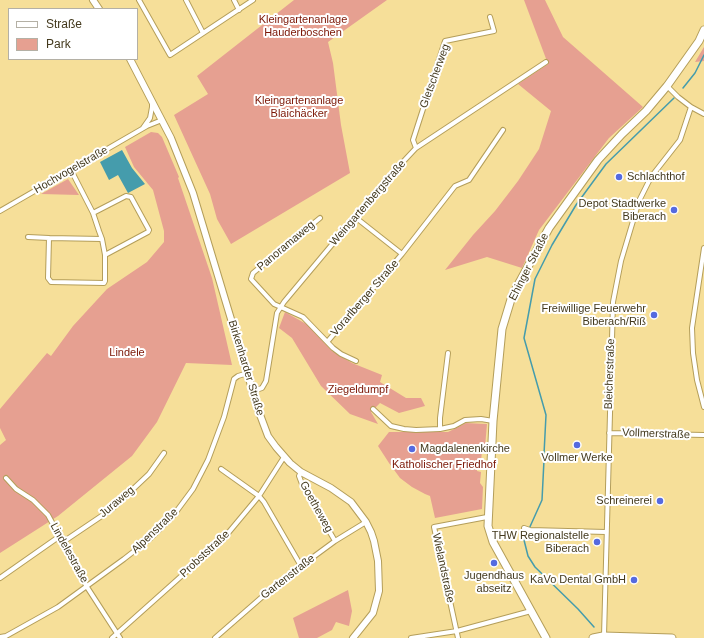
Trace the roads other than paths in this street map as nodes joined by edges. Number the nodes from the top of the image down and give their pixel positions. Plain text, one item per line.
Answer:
1 (92, 0) edge
2 (139, 0) edge
3 (186, 0) edge
4 (234, 0) edge
5 (253, 0) edge
6 (98, 8) edge
7 (239, 10) junction
8 (490, 17) dead end
9 (704, 30) edge
10 (203, 33) junction
11 (131, 60) edge
12 (546, 62) dead end
13 (668, 86) junction
14 (151, 99) junction
15 (691, 107) junction
16 (704, 114) edge
17 (162, 120) junction
18 (143, 129) junction
19 (503, 130) dead end
20 (416, 148) junction
21 (71, 170) junction
22 (0, 211) edge
23 (93, 213) junction
24 (355, 217) junction
25 (320, 218) dead end
26 (28, 238) dead end
27 (49, 238) junction
28 (102, 239) junction
29 (704, 248) edge
30 (402, 254) junction
31 (105, 256) junction
32 (280, 307) junction
33 (328, 341) junction
34 (448, 353) dead end
35 (356, 361) dead end
36 (248, 373) junction
37 (252, 391) junction
38 (704, 407) edge
39 (373, 409) dead end
40 (493, 421) junction
41 (440, 429) junction
42 (609, 433) junction
43 (704, 435) edge
44 (164, 453) dead end
45 (284, 457) junction
46 (221, 469) dead end
47 (301, 472) junction
48 (6, 478) dead end
49 (259, 496) junction
50 (487, 517) junction
51 (366, 522) junction
52 (524, 528) dead end
53 (606, 532) junction
54 (60, 536) junction
55 (335, 541) junction
56 (63, 542) junction
57 (301, 566) junction
58 (0, 578) edge
59 (87, 587) junction
60 (531, 611) junction
61 (457, 631) junction
62 (118, 636) edge
63 (604, 637) edge
64 (0, 638) edge
65 (112, 638) edge
66 (215, 638) edge
67 (353, 638) edge
68 (410, 638) edge
69 (458, 638) edge
70 (546, 638) edge
71 (593, 638) edge
72 (672, 638) edge

1 - 6 main road
2 - 10 street
3 - 10 street
4 - 7 street
5 - 7 street
7 - 10 street
8 - 20 street, Gletscherweg
9 - 13 main road, Ehinger Straße
11 - 14 main road, Birkenharder Straße
12 - 20 street, Weingartenbergstraße
13 - 15 street
13 - 40 main road, Ehinger Straße
14 - 17 main road, Birkenharder Straße
14 - 18 street
15 - 16 street
15 - 42 street, Bleicherstraße
17 - 18 street, Hochvogelstraße
17 - 36 main road, Birkenharder Straße
18 - 21 street, Hochvogelstraße
19 - 30 street, Vorarlberger Straße
20 - 24 street, Weingartenbergstraße
21 - 22 street, Hochvogelstraße
21 - 23 street
23 - 28 street
23 - 31 street
24 - 30 street, Vorarlberger Straße
24 - 32 street, Weingartenbergstraße
25 - 32 street, Panoramaweg
26 - 27 street
27 - 28 street
27 - 31 street
28 - 31 street
29 - 38 street
30 - 33 street, Vorarlberger Straße
32 - 33 street, Vorarlberger Straße
32 - 37 street, Weingartenbergstraße
33 - 35 street, Vorarlberger Straße
34 - 41 street
36 - 37 main road, Birkenharder Straße
36 - 59 street, Alpenstraße
37 - 45 main road, Birkenharder Straße
39 - 41 street
40 - 41 street
40 - 50 main road, Ehinger Straße
42 - 43 street, Vollmerstraße
42 - 53 street, Bleicherstraße
44 - 56 street, Juraweg
45 - 47 main road, Birkenharder Straße
45 - 49 street, Probststraße
46 - 49 street
47 - 51 main road, Birkenharder Straße
47 - 55 street, Goetheweg
48 - 54 street, Lindelestraße
49 - 57 street
49 - 62 street, Probststraße
50 - 60 main road, Ehinger Straße
50 - 61 street, Wielandstraße
51 - 55 street, Gartenstraße
51 - 67 main road, Birkenharder Straße
52 - 53 street
53 - 63 street, Bleicherstraße
54 - 56 street, Lindelestraße
54 - 58 street
55 - 57 street, Gartenstraße
56 - 59 street, Lindelestraße
57 - 66 street, Gartenstraße
59 - 62 street, Lindelestraße
59 - 64 street, Alpenstraße
60 - 61 street
60 - 70 main road, Ehinger Straße
61 - 68 street
61 - 69 street, Wielandstraße
62 - 65 street, Probststraße
63 - 71 main road
63 - 72 main road

